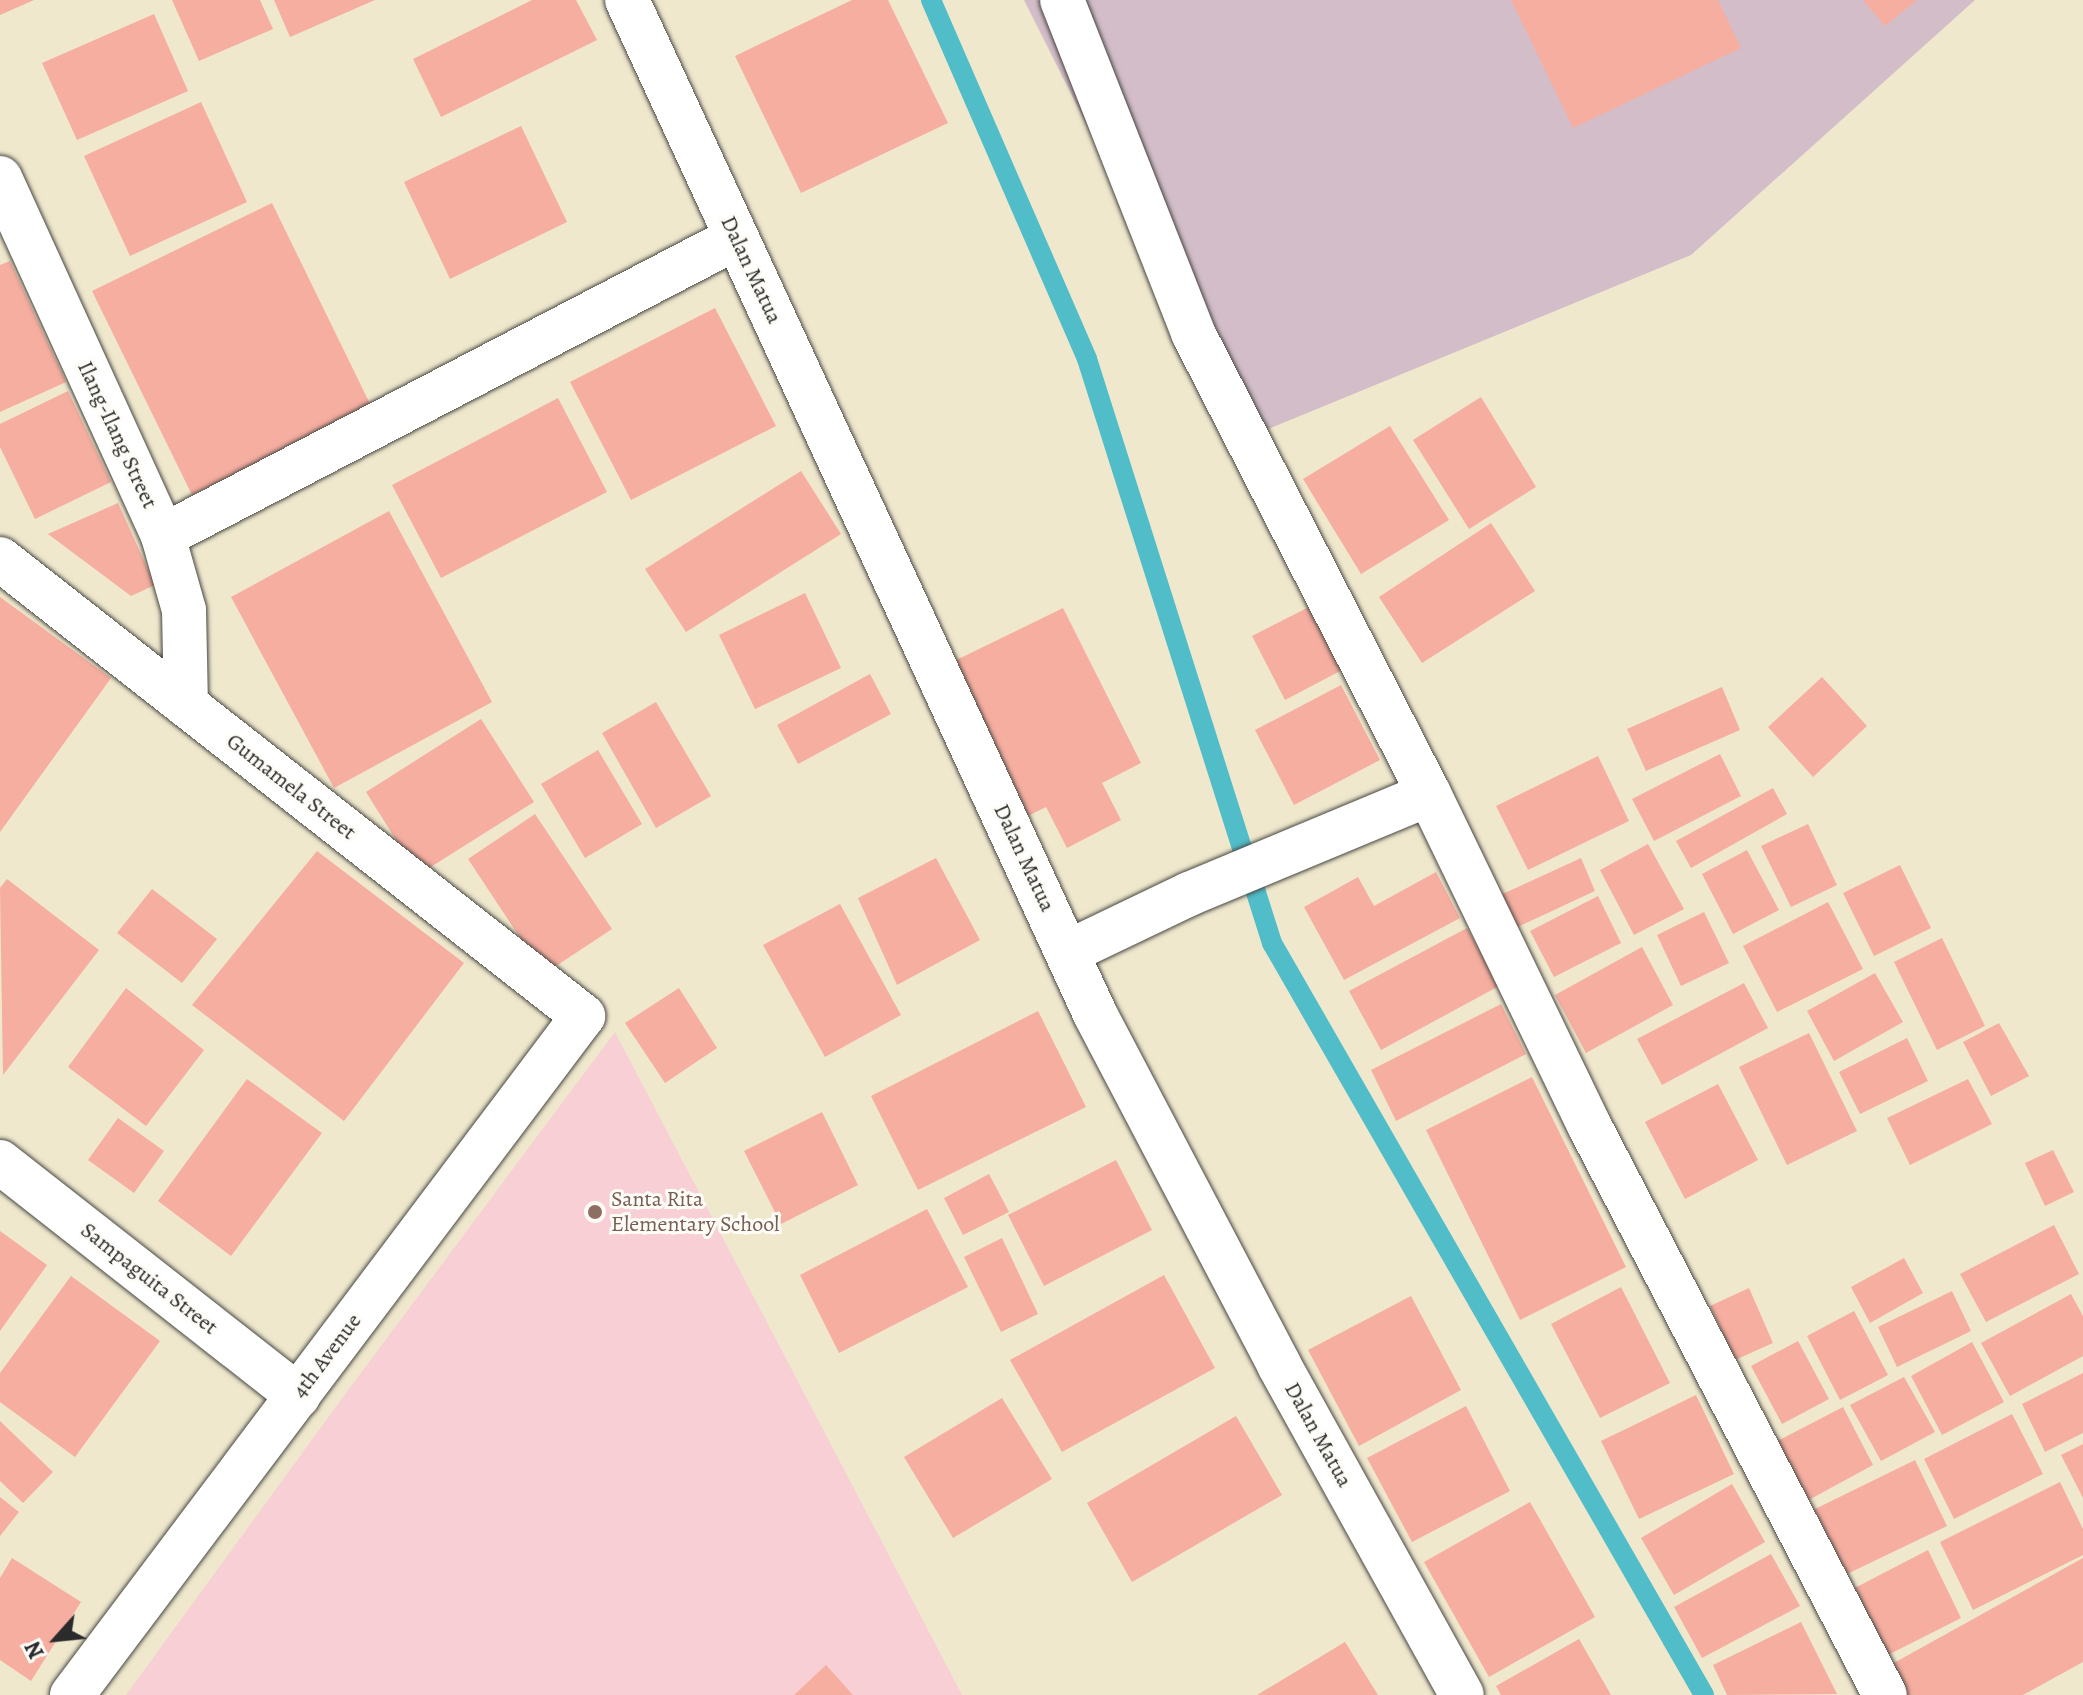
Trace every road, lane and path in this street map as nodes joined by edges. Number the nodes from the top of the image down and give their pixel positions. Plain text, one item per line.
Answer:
1 (627, 0) edge
2 (1062, 0) edge
3 (0, 178) edge
4 (736, 238) junction
5 (163, 536) junction
6 (0, 559) edge
7 (186, 705) junction
8 (1429, 794) junction
9 (1068, 952) junction
10 (583, 1016) joint
11 (0, 1162) edge
12 (298, 1396) junction
13 (72, 1695) edge
14 (1462, 1695) edge
15 (1885, 1695) edge

1 - 4 street, Dalan Matua
2 - 8 street
3 - 5 street, Ilang-Ilang Street
4 - 5 street
4 - 9 street, Dalan Matua
5 - 7 street, Ilang-Ilang Street
6 - 7 street, Gumamela Street
7 - 10 street, Gumamela Street
8 - 9 street
8 - 15 street
9 - 14 street, Dalan Matua
10 - 12 street, 4th Avenue
11 - 12 street, Sampaguita Street
12 - 13 street, 4th Avenue

